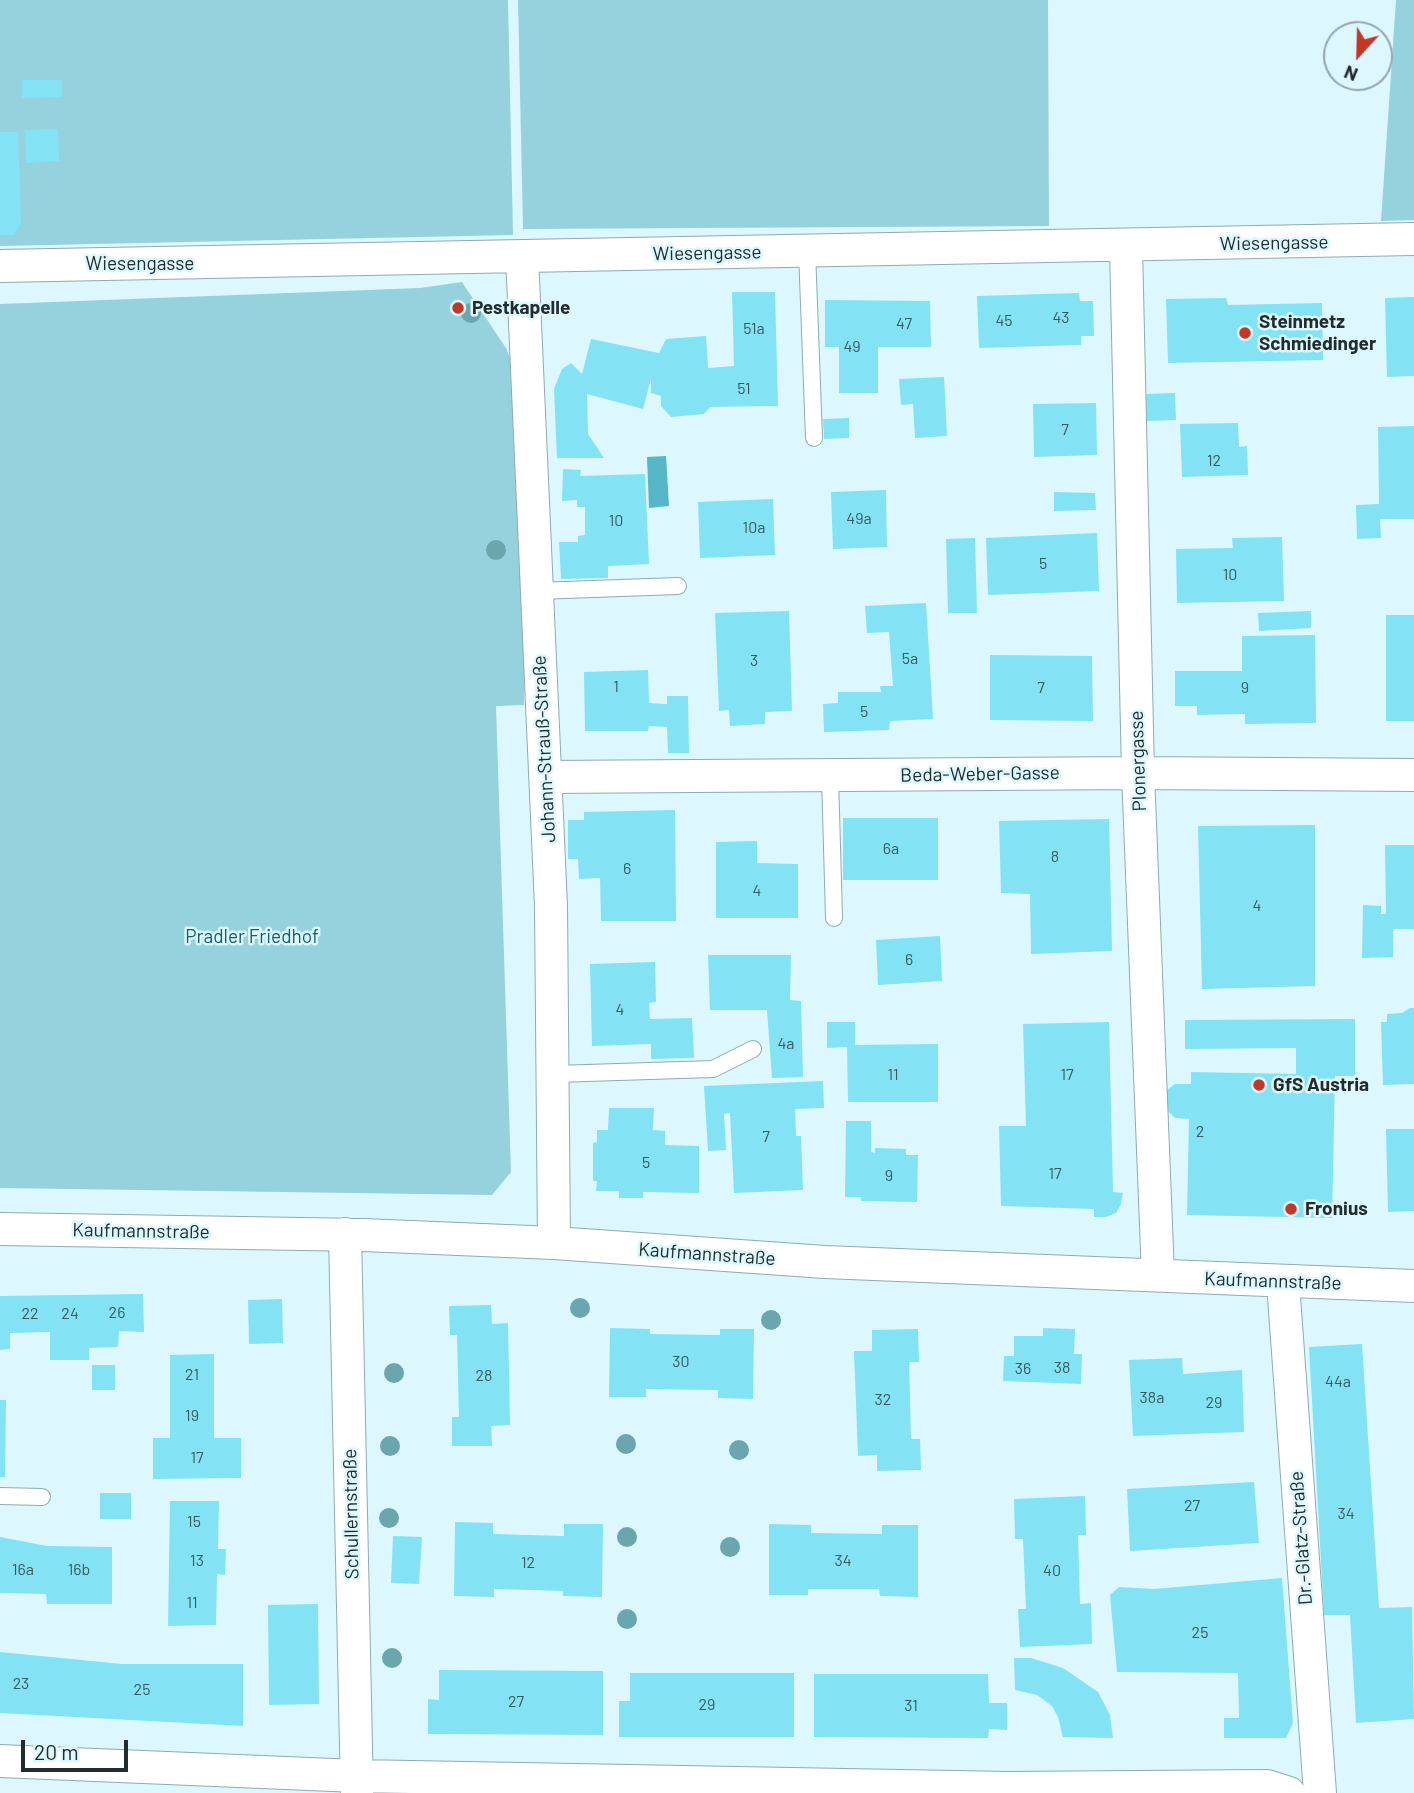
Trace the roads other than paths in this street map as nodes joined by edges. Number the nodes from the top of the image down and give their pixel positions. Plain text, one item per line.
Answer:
1 (1414, 239) edge
2 (1126, 246) junction
3 (807, 251) junction
4 (522, 256) junction
5 (0, 266) edge
6 (814, 438) dead end
7 (678, 586) dead end
8 (536, 591) junction
9 (1138, 773) junction
10 (1414, 775) edge
11 (830, 776) junction
12 (547, 777) junction
13 (834, 918) dead end
14 (753, 1049) dead end
15 (555, 1074) junction
16 (0, 1229) edge
17 (345, 1234) junction
18 (554, 1243) junction
19 (1158, 1275) junction
20 (1283, 1283) junction
21 (1414, 1286) edge
22 (0, 1496) edge
23 (42, 1497) dead end
24 (0, 1761) edge
25 (357, 1785) edge
26 (1289, 1793) edge
27 (1320, 1793) edge

1 - 2 street, Wiesengasse
2 - 3 street, Wiesengasse
2 - 9 street, Plonergasse
3 - 4 street, Wiesengasse
3 - 6 lane
4 - 5 street, Wiesengasse
4 - 8 street, Johann-Strauß-Straße
7 - 8 lane
8 - 12 street, Johann-Strauß-Straße
9 - 10 street, Beda-Weber-Gasse
9 - 11 street, Beda-Weber-Gasse
9 - 19 street, Plonergasse
11 - 12 street, Beda-Weber-Gasse
11 - 13 lane
12 - 15 street, Johann-Strauß-Straße
14 - 15 lane
15 - 18 street, Johann-Strauß-Straße
16 - 17 street, Kaufmannstraße
17 - 18 street, Kaufmannstraße
17 - 25 street, Schullernstraße
18 - 19 street, Kaufmannstraße
19 - 20 street, Kaufmannstraße
20 - 21 street, Kaufmannstraße
20 - 27 street, Dr.-Glatz-Straße
22 - 23 lane
24 - 25 street
25 - 26 street

